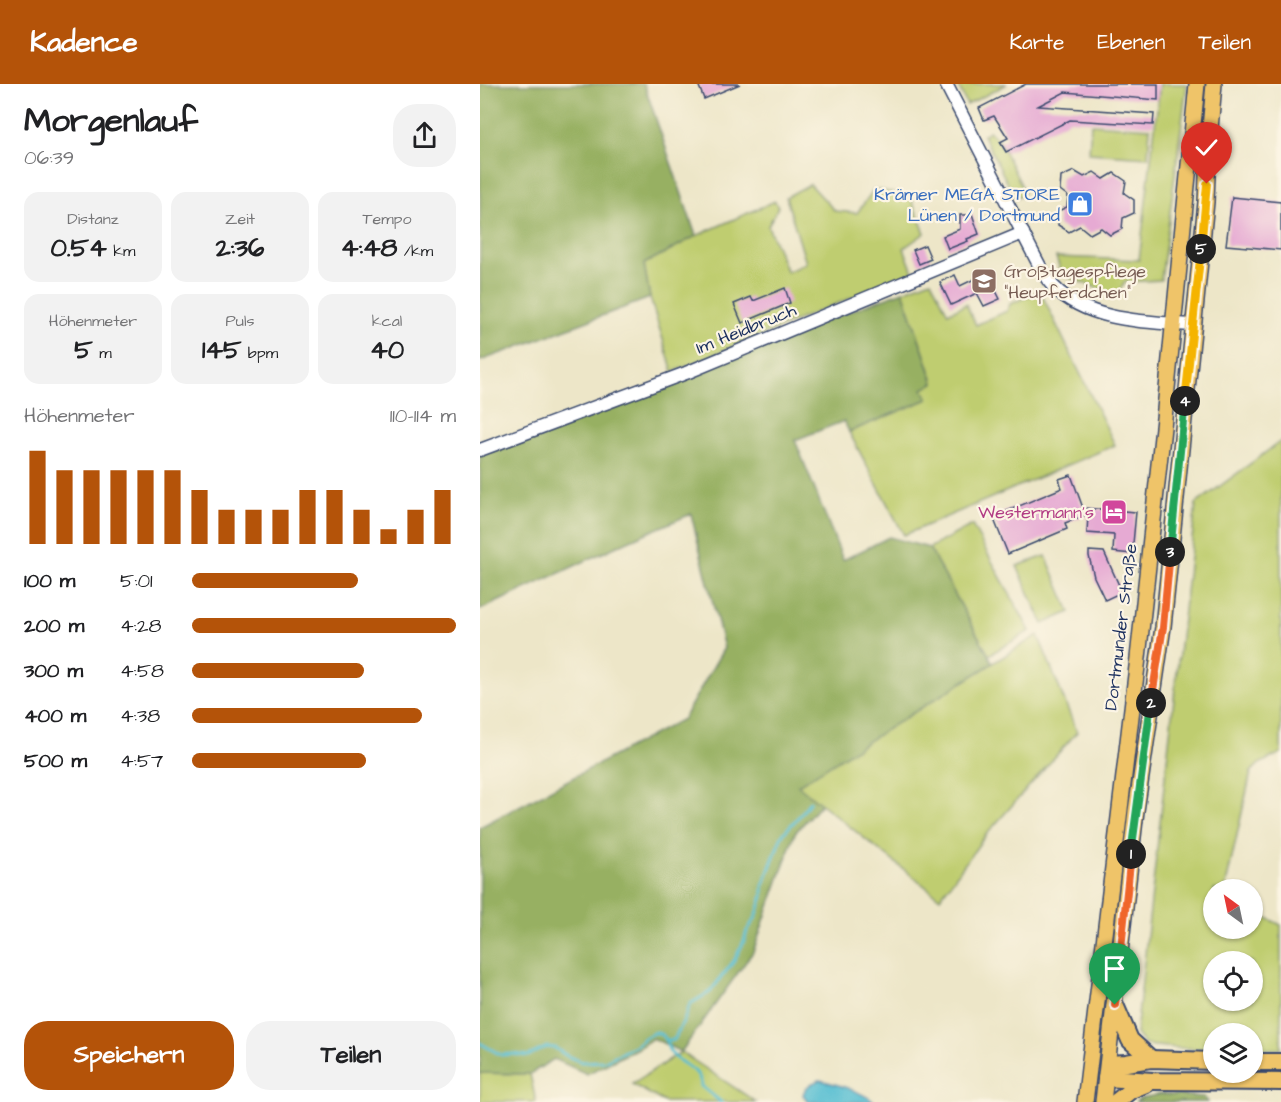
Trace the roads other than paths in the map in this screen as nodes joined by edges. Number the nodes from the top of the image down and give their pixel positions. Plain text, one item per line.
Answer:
1 (946, 84) edge
2 (1197, 84) edge
3 (1214, 84) edge
4 (1023, 233) junction
5 (1173, 324) junction
6 (1193, 325) junction
7 (480, 450) edge
8 (1115, 1005) junction
9 (1151, 1059) junction
10 (1203, 1061) edge
11 (1263, 1062) edge
12 (1281, 1062) edge
13 (1098, 1068) junction
14 (1153, 1081) junction
15 (1281, 1082) edge
16 (1085, 1102) edge
17 (1103, 1102) edge
18 (1116, 1102) edge

1 - 4 street
2 - 5 main road, Dortmunder Straße
3 - 6 main road, Dortmunder Straße
4 - 5 street
4 - 7 street, Im Heidbruch
5 - 6 street
5 - 13 main road, Dortmunder Straße
6 - 8 main road, Dortmunder Straße
8 - 9 highway
8 - 13 main road, Dortmunder Straße
9 - 10 highway
9 - 13 highway
11 - 12 highway
13 - 14 highway
13 - 16 main road, Dortmunder Straße
13 - 17 main road, Dortmunder Straße
14 - 15 highway
14 - 18 highway

